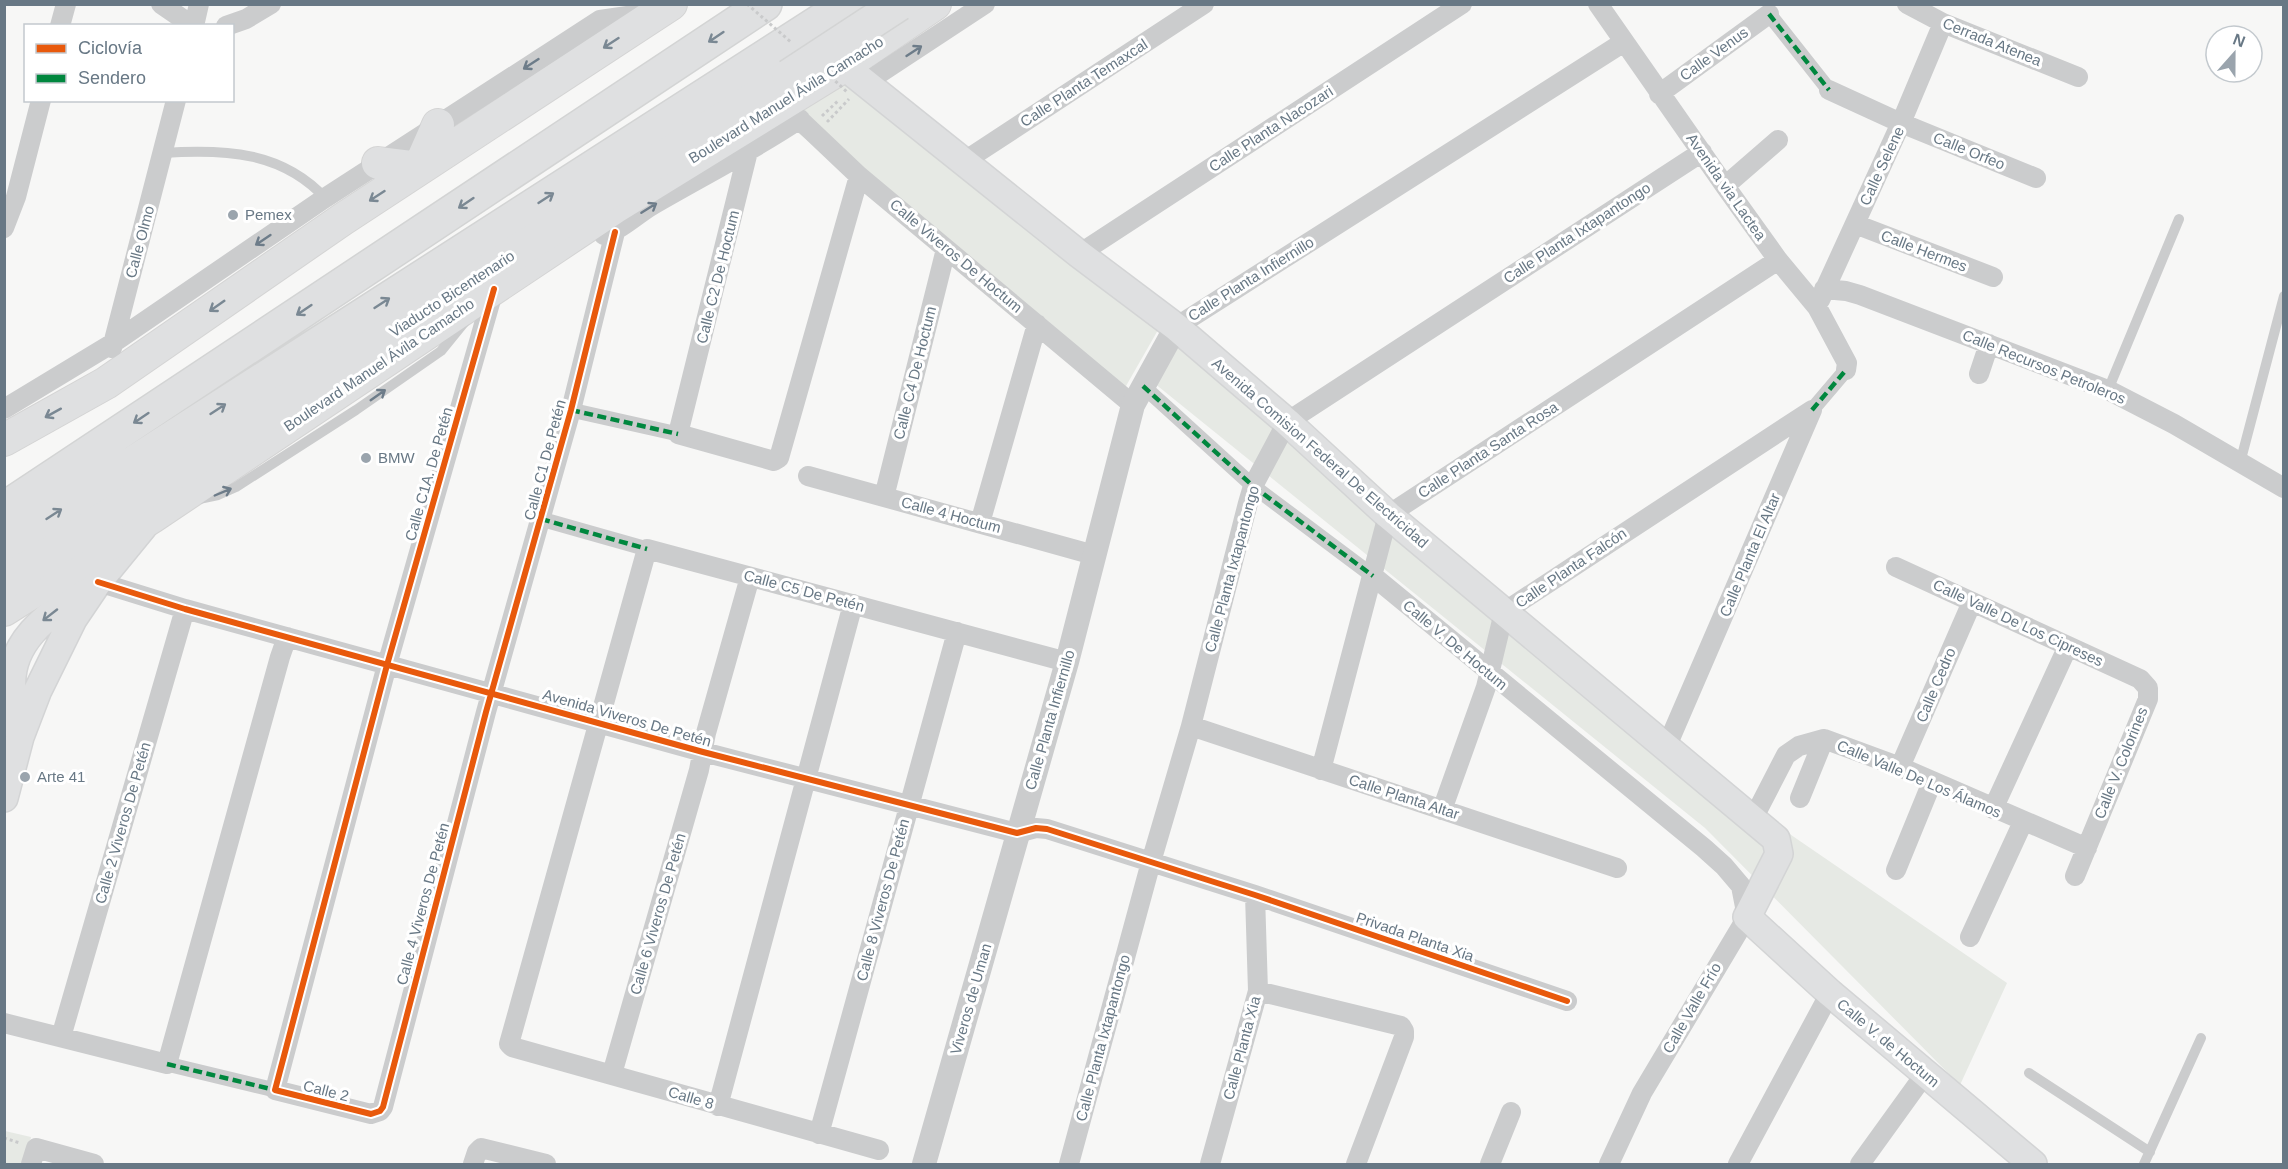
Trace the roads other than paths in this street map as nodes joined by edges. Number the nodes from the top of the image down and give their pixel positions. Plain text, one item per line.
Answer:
1 (66, 4) edge
2 (161, 4) edge
3 (199, 4) edge
4 (271, 4) edge
5 (765, 4) edge
6 (847, 4) edge
7 (891, 4) edge
8 (899, 4) edge
9 (935, 4) edge
10 (985, 4) edge
11 (1204, 4) edge
12 (1462, 4) edge
13 (1907, 4) edge
14 (1602, 6) edge
15 (661, 7) edge
16 (1769, 14) joint
17 (1943, 23) junction
18 (61, 24) edge
19 (190, 24) edge
20 (194, 24) edge
21 (232, 24) edge
22 (1624, 42) junction
23 (873, 45) junction
24 (2078, 77) dead end
25 (852, 80) junction
26 (1829, 90) joint
27 (1659, 94) junction
28 (40, 102) edge
29 (176, 102) edge
30 (791, 111) junction
31 (756, 119) junction
32 (1901, 123) junction
33 (438, 125) junction
34 (1778, 140) dead end
35 (749, 152) junction
36 (1702, 152) junction
37 (163, 153) junction
38 (963, 162) junction
39 (378, 163) junction
40 (419, 168) junction
41 (859, 176) junction
42 (2036, 178) dead end
43 (1725, 186) junction
44 (334, 208) junction
45 (2179, 219) dead end
46 (1855, 224) junction
47 (4, 228) edge
48 (615, 232) junction
49 (946, 249) junction
50 (1079, 254) junction
51 (539, 257) junction
52 (1778, 260) junction
53 (1993, 278) dead end
54 (491, 291) junction
55 (2283, 296) edge
56 (1821, 298) junction
57 (1037, 324) junction
58 (1176, 327) junction
59 (113, 343) junction
60 (1989, 344) junction
61 (1846, 370) joint
62 (1978, 374) dead end
63 (106, 383) junction
64 (2108, 390) junction
65 (1138, 396) junction
66 (4, 410) edge
67 (571, 410) junction
68 (1812, 410) junction
69 (1287, 422) junction
70 (678, 434) junction
71 (4, 440) edge
72 (2240, 463) junction
73 (808, 476) dead end
74 (43, 484) junction
75 (4, 486) edge
76 (1253, 486) junction
77 (2283, 488) edge
78 (884, 497) junction
79 (4, 509) edge
80 (159, 512) junction
81 (1388, 515) junction
82 (541, 519) junction
83 (980, 523) junction
84 (4, 546) edge
85 (647, 549) junction
86 (1094, 555) junction
87 (1896, 567) dead end
88 (1373, 576) junction
89 (750, 577) junction
90 (98, 582) junction
91 (4, 583) edge
92 (1972, 602) junction
93 (853, 604) junction
94 (185, 609) junction
95 (4, 610) edge
96 (1504, 612) junction
97 (957, 632) junction
98 (287, 637) junction
99 (2068, 646) junction
100 (1067, 662) junction
101 (387, 665) junction
102 (1489, 672) junction
103 (2140, 679) joint
104 (8, 688) edge
105 (38, 690) junction
106 (491, 694) junction
107 (598, 722) junction
108 (1191, 726) junction
109 (20, 737) junction
110 (1824, 739) junction
111 (1666, 748) junction
112 (702, 752) junction
113 (1900, 767) junction
114 (1321, 770) junction
115 (807, 780) junction
116 (1932, 782) junction
117 (4, 798) edge
118 (1800, 798) dead end
119 (909, 806) junction
120 (1993, 809) junction
121 (1443, 810) junction
122 (1753, 819) junction
123 (2023, 822) junction
124 (1017, 833) junction
125 (2086, 848) junction
126 (1779, 854) joint
127 (1150, 862) junction
128 (1617, 868) dead end
129 (1896, 870) dead end
130 (2075, 876) dead end
131 (1255, 895) junction
132 (1747, 917) junction
133 (1970, 937) dead end
134 (1258, 991) junction
135 (1830, 993) junction
136 (1567, 1001) dead end
137 (4, 1023) edge
138 (61, 1037) junction
139 (2201, 1038) dead end
140 (167, 1064) junction
141 (2029, 1073) dead end
142 (612, 1074) junction
143 (1925, 1074) junction
144 (275, 1090) junction
145 (718, 1106) junction
146 (1511, 1112) dead end
147 (371, 1114) joint
148 (819, 1134) junction
149 (879, 1150) dead end
150 (2150, 1152) junction
151 (33, 1156) edge
152 (477, 1156) edge
153 (94, 1164) edge
154 (546, 1164) edge
155 (924, 1164) edge
156 (1069, 1164) edge
157 (1210, 1164) edge
158 (1356, 1164) edge
159 (1490, 1164) edge
160 (1609, 1164) edge
161 (1738, 1164) edge
162 (1860, 1164) edge
163 (2032, 1164) edge
164 (2144, 1164) edge

1 - 18 street
2 - 19 street
3 - 20 street
4 - 21 street
5 -> 74 highway
84 -> 6 highway
7 - 23 highway
8 - 91 highway, Viaducto Bicentenario, bridge
9 - 23 main road, Boulevard Manuel Ávila Camacho
25 -> 10 street
11 - 38 street, Calle Planta Temaxcal
12 - 50 street, Calle Planta Nacozari
13 - 17 street, Cerrada Atenea
14 - 22 street, Avenida via Lactea
15 -> 33 street
15 -> 40 main road
16 - 26 street
16 - 27 street, Calle Venus
17 - 24 street, Cerrada Atenea
17 - 32 street, Calle Selene
22 - 27 street, Avenida via Lactea
22 - 58 street, Calle Planta Infiernillo
23 - 25 main road, Boulevard Manuel Ávila Camacho
25 - 30 main road, Boulevard Manuel Ávila Camacho
25 - 38 main road, Avenida Comision Federal De Electricidad
26 - 32 street
27 - 36 street, Avenida via Lactea
28 - 47 street
29 - 37 street, Calle Olmo
30 - 31 main road, Boulevard Manuel Ávila Camacho
30 - 35 street
30 - 41 street, Calle Viveros De Hoctum
31 - 35 street, Calle C2 De Hoctum
31 - 51 main road, Boulevard Manuel Ávila Camacho
32 - 42 street, Calle Orfeo
32 - 46 street, Calle Selene
33 - 39 street
33 - 40 main road
34 - 43 street
48 -> 35 street
35 - 70 street, Calle C2 De Hoctum
36 - 43 street, Avenida via Lactea
36 - 69 street, Calle Planta Ixtapantongo
37 - 44 lane
37 - 59 street, Calle Olmo
38 - 50 main road, Avenida Comision Federal De Electricidad
39 - 40 main road
39 - 44 street
40 -> 44 main road
41 - 49 street, Calle Viveros De Hoctum
41 - 70 street
43 - 52 street, Avenida via Lactea
44 -> 59 street
44 -> 63 main road
45 - 64 lane
46 - 53 street, Calle Hermes
46 - 56 street, Calle Selene
48 - 51 street
48 - 67 street, Calle C1 De Petén
49 - 57 street, Calle Viveros De Hoctum
49 - 78 street, Calle C4 De Hoctum
50 - 58 main road, Avenida Comision Federal De Electricidad
51 - 54 main road, Boulevard Manuel Ávila Camacho
52 - 56 street, Avenida via Lactea
52 - 81 street, Calle Planta Santa Rosa
80 -> 54 main road, Boulevard Manuel Ávila Camacho
54 - 101 street, Calle C1A. De Petén
55 - 72 lane
56 - 60 street, Calle Recursos Petroleros
56 - 61 street, Avenida via Lactea
57 - 65 street, Calle Viveros De Hoctum
57 - 83 street
58 - 65 street, Calle Planta Infiernillo
58 - 69 main road, Avenida Comision Federal De Electricidad
59 - 63 street, Calle Olmo
59 - 66 street
60 - 62 street
60 - 64 street, Calle Recursos Petroleros
61 - 68 street, Calle Planta El Altar
63 -> 71 main road
64 - 72 street, Calle Recursos Petroleros
65 - 76 street, Calle V. De Hoctum
65 - 86 street, Calle Planta Infiernillo
67 - 70 street
67 - 82 street, Calle C1 De Petén
68 - 96 street, Calle Planta Falcón
68 - 111 street, Calle Planta El Altar
69 - 76 street, Calle Planta Ixtapantongo
69 - 81 main road, Avenida Comision Federal De Electricidad
72 - 77 street, Calle Recursos Petroleros
73 - 78 street, Calle 4 Hoctum
74 - 75 highway
74 - 79 highway
76 - 88 street, Calle V. De Hoctum
76 - 108 street, Calle Planta Ixtapantongo
78 - 83 street, Calle 4 Hoctum
80 - 90 main road
80 - 95 main road, Boulevard Manuel Ávila Camacho
81 - 88 street
81 - 96 main road, Avenida Comision Federal De Electricidad
82 - 85 street, Calle C5 De Petén
82 - 106 street, Calle C1 De Petén
83 - 86 street, Calle 4 Hoctum
85 - 89 street, Calle C5 De Petén
85 - 107 street
86 - 100 street, Calle Planta Infiernillo
87 - 92 street, Calle Valle De Los Cipreses
88 - 102 street, Calle V. De Hoctum
88 - 114 street
89 - 93 street, Calle C5 De Petén
89 - 112 street
90 - 94 street, Avenida Viveros De Petén
90 -> 104 main road
90 - 105 main road
92 - 99 street, Calle Valle De Los Cipreses
92 - 113 street, Calle Cedro
93 - 97 street, Calle C5 De Petén
93 - 115 street
94 - 98 street, Avenida Viveros De Petén
94 - 138 street, Calle 2 Viveros De Petén
96 - 102 street, Calle Planta Falcón
96 - 111 main road, Avenida Comision Federal De Electricidad
97 - 100 street, Calle C5 De Petén
97 - 119 street, Calle 8 Viveros De Petén
98 - 101 street, Avenida Viveros De Petén
98 - 140 street
99 - 103 street, Calle Valle De Los Cipreses
99 - 120 street
100 - 124 street, Calle Planta Infiernillo
101 - 106 street, Avenida Viveros De Petén
101 - 144 street
102 - 121 street, Calle Planta Falcón
102 - 132 street, Calle V. De Hoctum
103 - 125 street, Calle V. Colorines
104 - 105 street
104 - 109 main road
105 - 109 main road
106 - 107 street, Avenida Viveros De Petén
106 - 147 street, Calle 4 Viveros De Petén
107 - 112 street, Avenida Viveros De Petén
107 - 142 street, Calle 8
108 - 114 street, Calle Planta Altar
108 - 127 street, Calle Planta Ixtapantongo
109 - 117 main road
110 - 113 street, Calle Valle De Los Álamos
110 - 118 street
110 - 122 street, Calle Valle De Los Álamos
111 - 122 main road, Avenida Comision Federal De Electricidad
112 - 115 street, Avenida Viveros De Petén
112 - 142 street, Calle 6 Viveros De Petén
113 - 116 street, Calle Valle De Los Álamos
114 - 121 street, Calle Planta Altar
115 - 119 street, Avenida Viveros De Petén
115 - 145 street
116 - 120 street, Calle Valle De Los Álamos
116 - 129 street
119 - 124 street, Avenida Viveros De Petén
119 - 148 street, Calle 8 Viveros De Petén
120 - 123 street, Calle Valle De Los Álamos
121 - 128 street, Calle Planta Altar
122 - 126 main road, Avenida Comision Federal De Electricidad
123 - 125 street, Calle Valle De Los Álamos
123 - 133 street
124 - 127 street, Avenida Viveros De Petén
124 - 155 street, Viveros de Uman
125 - 130 street, Calle V. Colorines
126 - 132 main road, Calle Valle Frío
127 - 131 street
127 - 156 street, Calle Planta Ixtapantongo
131 - 134 street, Calle Planta Xia
131 - 136 street, Privada Planta Xia
132 - 135 main road, Calle V. de Hoctum
132 - 160 street, Calle Valle Frío
134 - 157 street, Calle Planta Xia
134 - 158 street
135 - 143 main road, Calle V. de Hoctum
135 - 161 street
137 - 138 street, Calle 2
138 - 140 street, Calle 2
139 - 150 lane
140 - 144 street, Calle 2
141 - 150 lane
142 - 145 street, Calle 8
143 - 162 street
143 - 163 main road, Calle V. de Hoctum
144 - 147 street, Calle 2
145 - 148 street, Calle 8
146 - 159 street
148 - 149 street, Calle 8
150 - 164 lane
151 - 153 street
152 - 154 street

